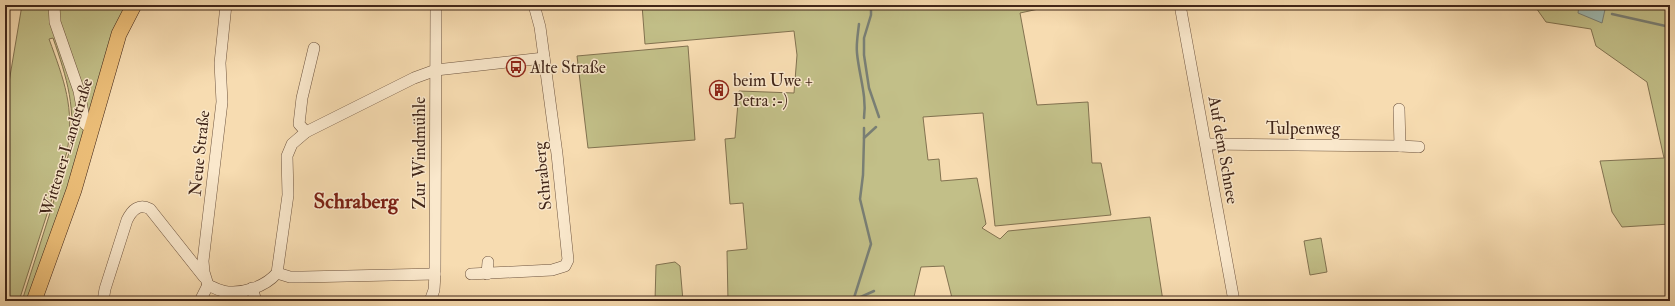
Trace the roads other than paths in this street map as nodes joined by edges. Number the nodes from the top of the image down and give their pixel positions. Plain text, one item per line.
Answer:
1 (54, 5) edge
2 (134, 5) edge
3 (226, 5) edge
4 (436, 5) edge
5 (534, 5) edge
6 (1180, 5) edge
7 (314, 48) dead end
8 (544, 58) junction
9 (436, 70) junction
10 (1399, 109) dead end
11 (92, 129) junction
12 (306, 132) junction
13 (1206, 144) junction
14 (1400, 146) junction
15 (1419, 147) dead end
16 (488, 262) dead end
17 (277, 273) junction
18 (435, 274) junction
19 (471, 274) dead end
20 (487, 274) junction
21 (208, 285) junction
22 (252, 288) junction
23 (34, 301) edge
24 (103, 301) edge
25 (200, 301) edge
26 (256, 301) edge
27 (430, 301) edge
28 (1234, 301) edge

1 - 11 street
2 - 11 main road, Wittener Landstraße
3 - 21 street, Neue Straße
4 - 9 street, Zur Windmühle
5 - 8 street, Schraberg
6 - 13 street, Auf dem Schnee
7 - 12 street
8 - 9 street
8 - 20 street, Schraberg
9 - 12 street
9 - 18 street, Zur Windmühle
10 - 14 street
11 - 23 main road, Wittener Landstraße
12 - 17 street
13 - 14 street, Tulpenweg
13 - 28 street, Auf dem Schnee
14 - 15 street, Tulpenweg
16 - 20 street
17 - 18 street
17 - 22 street
18 - 27 street, Zur Windmühle
19 - 20 street, Schraberg
21 - 22 street
21 - 24 street
21 - 25 street
22 - 26 street

